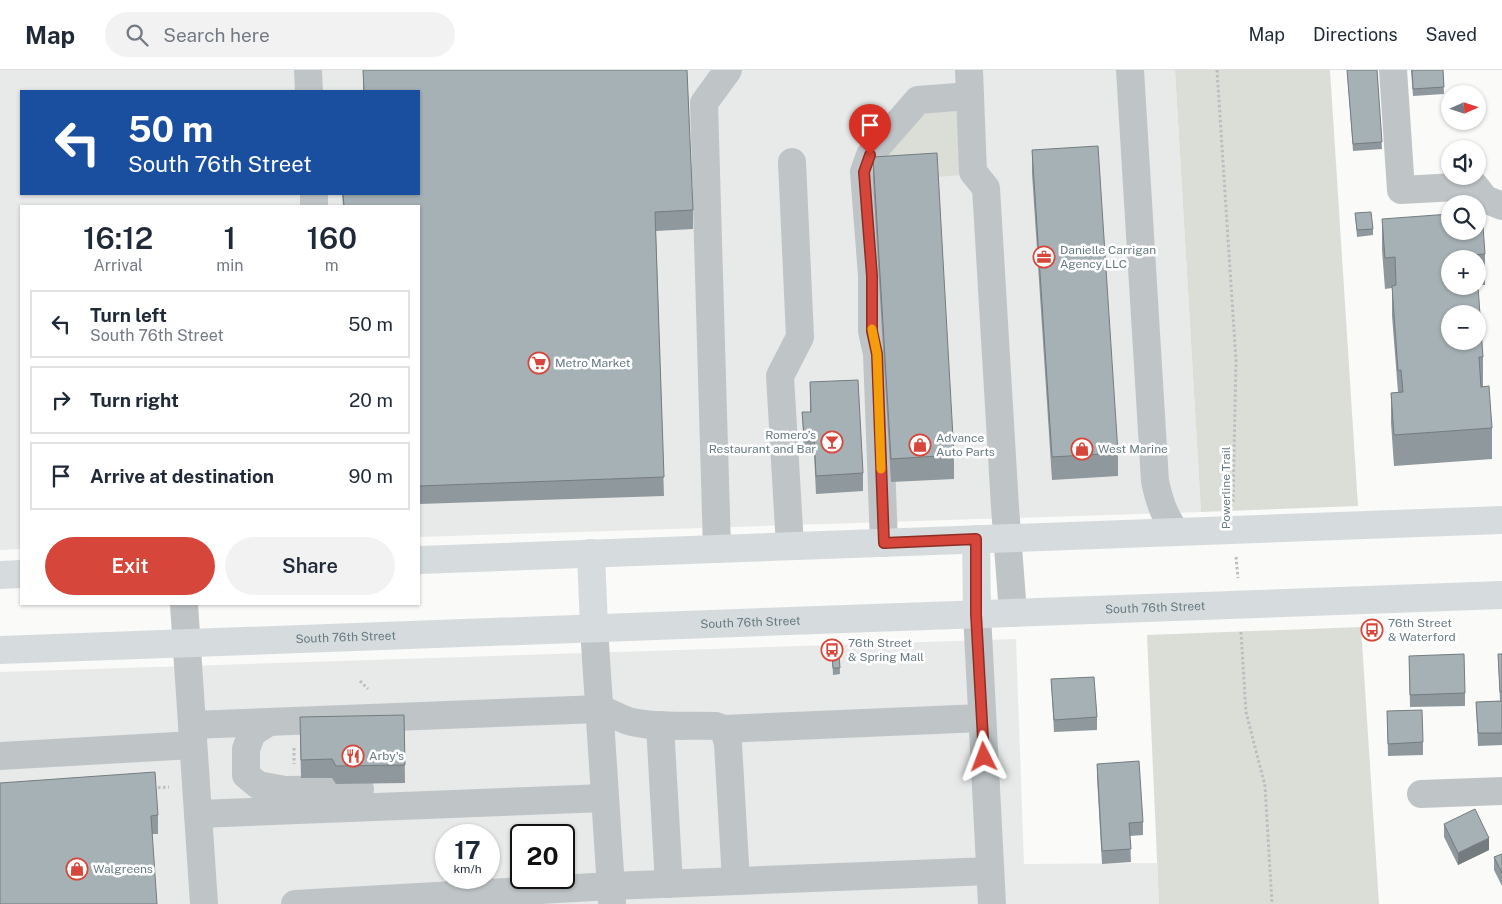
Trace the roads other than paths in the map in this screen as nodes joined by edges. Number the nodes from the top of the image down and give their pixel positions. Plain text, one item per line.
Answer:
1 (308, 70) edge
2 (728, 70) edge
3 (1130, 70) edge
4 (1393, 70) edge
5 (970, 83) edge
6 (310, 90) edge
7 (792, 162) dead end
8 (1502, 206) edge
9 (1502, 520) edge
10 (1176, 532) junction
11 (1008, 538) junction
12 (976, 539) junction
13 (884, 543) junction
14 (790, 546) junction
15 (717, 549) junction
16 (591, 553) junction
17 (420, 560) edge
18 (20, 574) edge
19 (0, 575) edge
20 (1502, 595) edge
21 (184, 605) edge
22 (1013, 612) junction
23 (976, 614) junction
24 (594, 628) junction
25 (187, 643) junction
26 (0, 650) edge
27 (599, 710) junction
28 (982, 718) junction
29 (269, 722) junction
30 (660, 725) junction
31 (724, 729) junction
32 (192, 735) junction
33 (0, 756) edge
34 (1502, 791) edge
35 (1421, 794) dead end
36 (605, 798) junction
37 (402, 806) junction
38 (198, 814) junction
39 (990, 871) junction
40 (736, 881) junction
41 (669, 884) junction
42 (612, 895) edge
43 (204, 904) edge
44 (296, 904) edge
45 (992, 904) edge

1 - 6 lane
2 - 15 lane
3 - 10 lane
4 - 8 lane
5 - 11 lane
5 - 13 lane
7 - 14 lane
9 - 10 main road
10 - 11 main road
11 - 12 main road
11 - 22 lane
12 - 13 main road
12 - 23 main road
13 - 14 main road
14 - 15 main road
15 - 16 main road
16 - 17 main road
16 - 24 main road
18 - 19 main road
20 - 22 main road, South 76th Street
21 - 25 lane
22 - 23 main road, South 76th Street
23 - 24 main road, South 76th Street
23 - 28 lane
24 - 25 main road, South 76th Street
24 - 27 lane
25 - 26 main road, South 76th Street
25 - 32 lane
27 - 29 lane
27 - 30 lane
27 - 36 lane
28 - 31 lane
28 - 39 lane
29 - 32 lane
29 - 37 lane
30 - 31 lane
30 - 41 lane
31 - 40 lane
32 - 33 lane
32 - 38 lane
34 - 35 lane
36 - 37 lane
36 - 42 lane
37 - 38 lane
38 - 43 lane
39 - 40 lane
39 - 45 lane
40 - 41 lane
41 - 42 lane
42 - 44 lane

